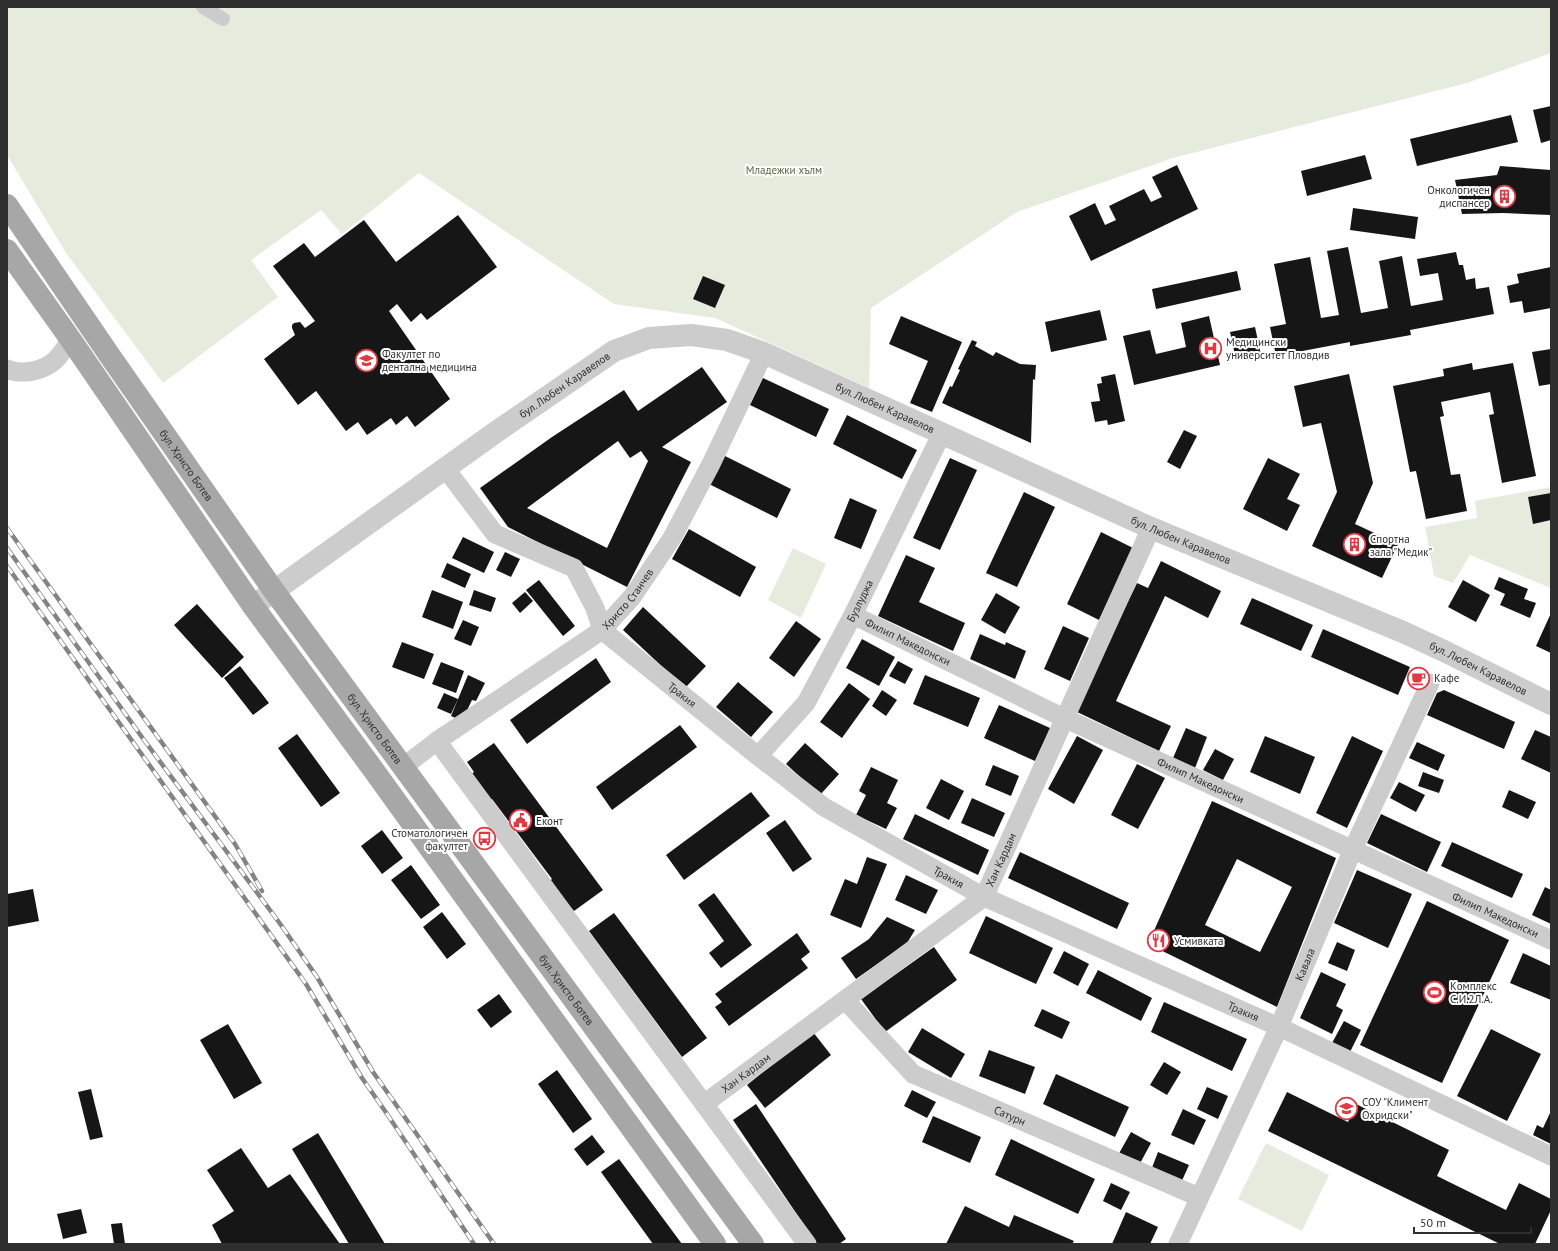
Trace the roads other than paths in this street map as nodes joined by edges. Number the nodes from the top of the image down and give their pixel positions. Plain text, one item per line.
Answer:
1 (203, 7) edge
2 (223, 20) dead end
3 (7, 205) edge
4 (7, 250) edge
5 (71, 340) junction
6 (764, 353) junction
7 (7, 369) edge
8 (942, 433) junction
9 (445, 468) junction
10 (1151, 528) junction
11 (274, 591) junction
12 (254, 606) junction
13 (854, 615) junction
14 (602, 630) junction
15 (1430, 684) dead end
16 (1551, 704) edge
17 (1064, 718) junction
18 (437, 742) junction
19 (758, 756) junction
20 (403, 767) junction
21 (1353, 849) junction
22 (984, 897) junction
23 (1551, 940) edge
24 (845, 1000) junction
25 (1279, 1026) junction
26 (704, 1104) junction
27 (1551, 1156) edge
28 (1199, 1197) junction
29 (715, 1244) edge
30 (754, 1244) edge
31 (807, 1244) edge
32 (1178, 1244) edge

1 - 2 street
3 - 11 main road, бул. Христо Ботев
4 - 5 main road
5 - 7 street
5 - 12 main road
6 - 8 street, бул. Любен Каравелов
6 - 9 street, бул. Любен Каравелов
6 - 14 street, Христо Станчев
8 - 10 street, бул. Любен Каравелов
8 - 13 street, Бузлуджа
9 - 11 street, бул. Любен Каравелов
9 - 14 street
10 - 16 street, бул. Любен Каравелов
10 - 17 street, Хан Кардам
11 - 12 street, бул. Любен Каравелов
11 - 20 main road, бул. Христо Ботев
12 - 29 main road
13 - 17 street, Филип Македонски
13 - 19 street, Бузлуджа
14 - 18 street, Христо Станчев
14 - 19 street, Тракия
15 - 21 street, Кавала
17 - 21 street, Филип Македонски
17 - 22 street, Хан Кардам
18 - 20 street, Христо Станчев
18 - 26 street
19 - 22 street, Тракия
20 - 30 main road, бул. Христо Ботев
21 - 23 street, Филип Македонски
21 - 25 street, Кавала
22 - 24 street, Хан Кардам
22 - 25 street, Тракия
24 - 26 street, Хан Кардам
24 - 28 street, Сатурн
25 - 27 street, Тракия
25 - 28 street, Кавала
26 - 31 street
28 - 32 street, Кавала

